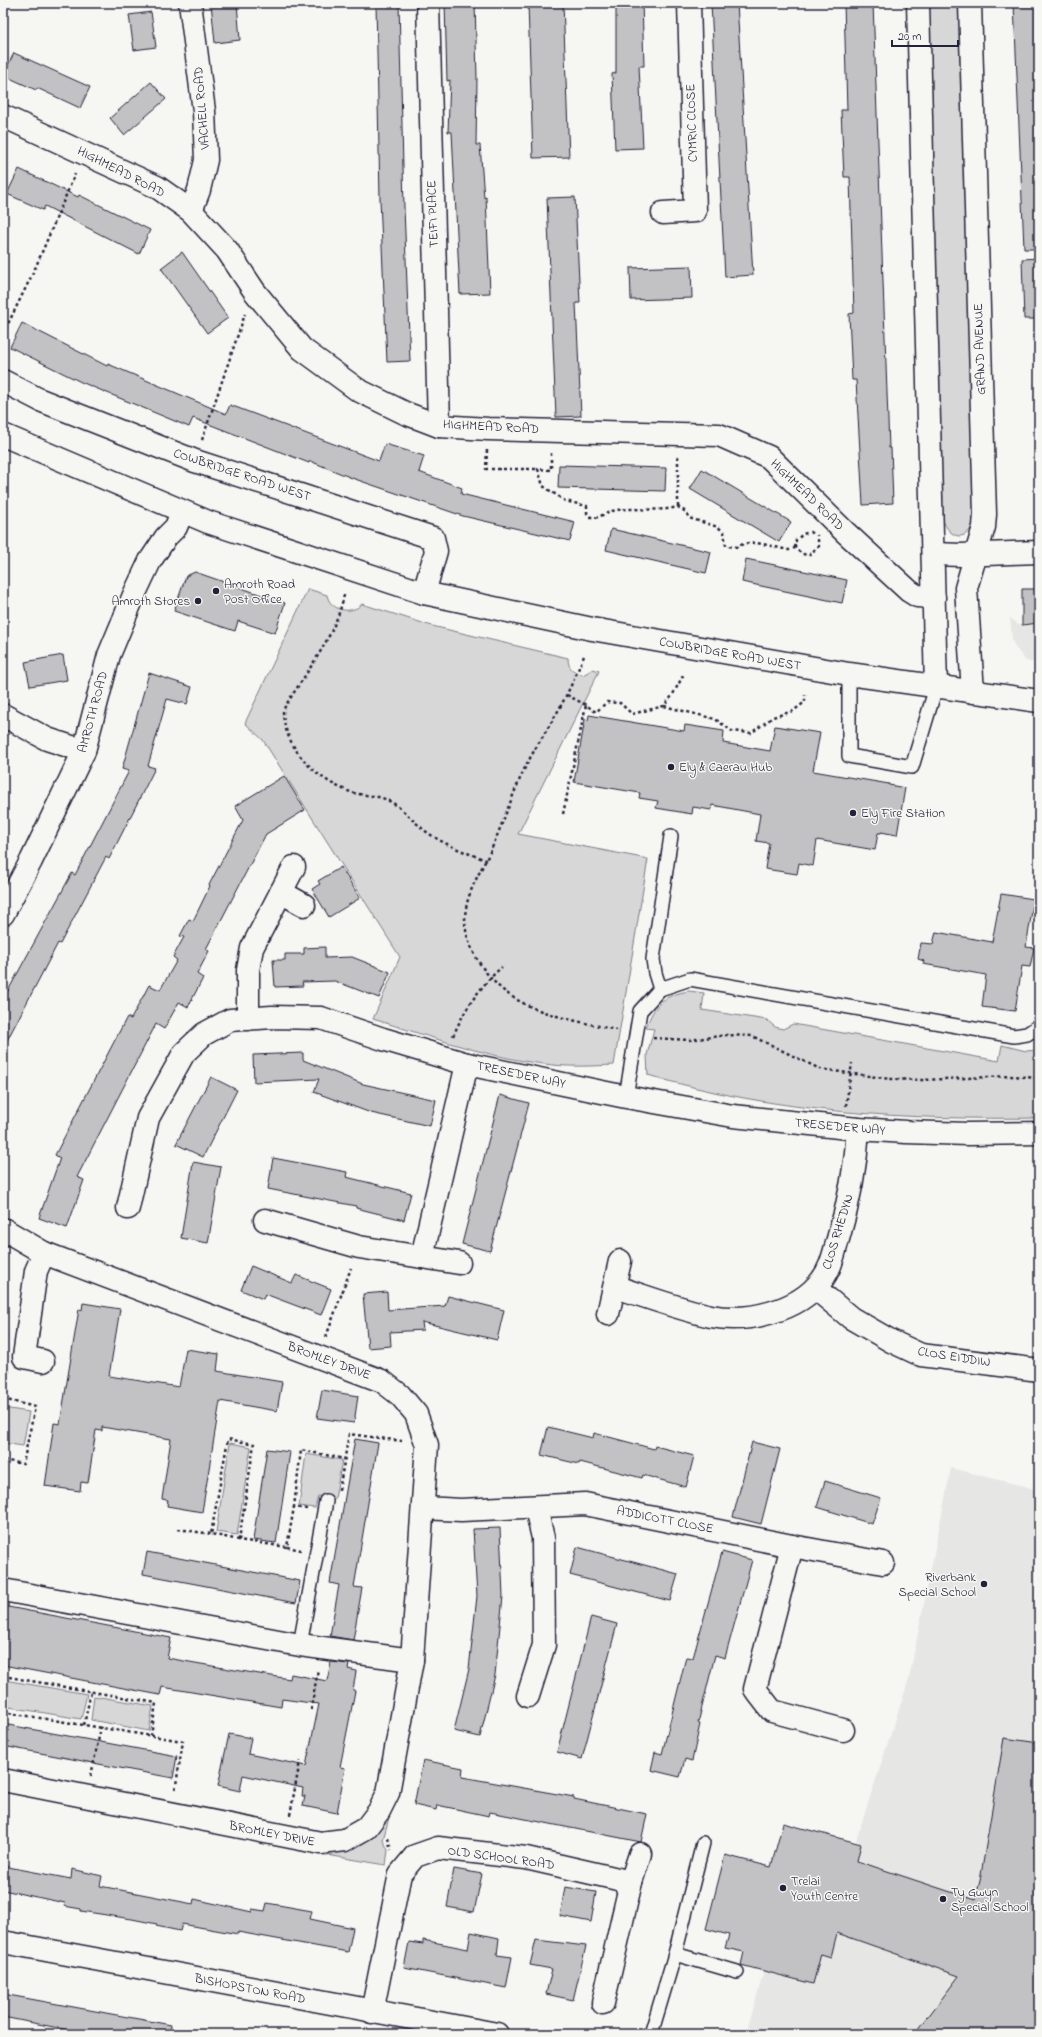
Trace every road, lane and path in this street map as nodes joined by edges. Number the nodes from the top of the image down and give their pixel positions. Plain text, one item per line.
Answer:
1 (190, 3) edge
2 (428, 3) edge
3 (689, 3) edge
4 (918, 3) edge
5 (970, 3) edge
6 (3, 116) edge
7 (85, 153) junction
8 (191, 211) junction
9 (663, 213) dead end
10 (262, 301) junction
11 (3, 334) edge
12 (3, 381) edge
13 (439, 426) junction
14 (488, 429) junction
15 (552, 430) junction
16 (678, 434) junction
17 (3, 435) edge
18 (195, 461) junction
19 (538, 469) junction
20 (678, 507) junction
21 (182, 512) junction
22 (832, 519) junction
23 (816, 536) junction
24 (795, 548) junction
25 (1039, 552) edge
26 (934, 554) junction
27 (976, 554) junction
28 (424, 593) junction
29 (344, 595) dead end
30 (934, 597) junction
31 (584, 656) dead end
32 (684, 674) dead end
33 (849, 674) junction
34 (936, 687) junction
35 (973, 692) junction
36 (566, 695) junction
37 (805, 695) dead end
38 (1039, 701) edge
39 (586, 705) junction
40 (664, 706) junction
41 (3, 715) edge
42 (84, 751) junction
43 (564, 814) dead end
44 (671, 836) dead end
45 (486, 860) junction
46 (294, 867) dead end
47 (281, 892) junction
48 (304, 905) dead end
49 (3, 914) edge
50 (502, 967) dead end
51 (490, 978) junction
52 (660, 989) junction
53 (248, 1019) junction
54 (1038, 1029) edge
55 (626, 1033) dead end
56 (651, 1038) dead end
57 (446, 1058) junction
58 (852, 1063) dead end
59 (466, 1064) junction
60 (850, 1074) junction
61 (1039, 1078) edge
62 (626, 1097) junction
63 (852, 1121) junction
64 (1039, 1133) edge
65 (128, 1208) dead end
66 (265, 1220) dead end
67 (3, 1229) edge
68 (359, 1247) junction
69 (44, 1253) junction
70 (422, 1256) junction
71 (620, 1261) dead end
72 (459, 1263) dead end
73 (616, 1287) junction
74 (815, 1288) junction
75 (608, 1314) dead end
76 (318, 1358) junction
77 (43, 1361) dead end
78 (1039, 1370) edge
79 (3, 1399) edge
80 (427, 1445) junction
81 (345, 1458) junction
82 (3, 1460) edge
83 (325, 1506) junction
84 (294, 1507) junction
85 (424, 1508) junction
86 (536, 1508) junction
87 (178, 1528) dead end
88 (211, 1534) junction
89 (239, 1540) junction
90 (792, 1546) junction
91 (883, 1563) dead end
92 (3, 1590) edge
93 (300, 1646) junction
94 (322, 1649) junction
95 (412, 1660) junction
96 (3, 1676) edge
97 (91, 1692) junction
98 (528, 1696) dead end
99 (311, 1710) dead end
100 (3, 1712) edge
101 (84, 1725) junction
102 (101, 1728) junction
103 (843, 1730) dead end
104 (151, 1736) junction
105 (300, 1761) dead end
106 (3, 1780) edge
107 (88, 1797) junction
108 (171, 1814) junction
109 (389, 1833) dead end
110 (286, 1836) junction
111 (703, 1843) dead end
112 (640, 1854) dead end
113 (400, 1874) junction
114 (631, 1882) junction
115 (3, 1942) edge
116 (675, 1954) junction
117 (737, 1972) dead end
118 (603, 2002) dead end
119 (372, 2012) junction
120 (496, 2034) edge
121 (651, 2034) edge

1 - 8 main road, VACHELL ROAD
2 - 13 main road, TEIFI PLACE
3 - 9 main road, CYMRIC CLOSE
4 - 26 main road
5 - 27 main road, GRAND AVENUE
6 - 7 main road, HIGHMEAD ROAD
7 - 8 main road, HIGHMEAD ROAD
7 - 11 path
8 - 10 main road, HIGHMEAD ROAD
10 - 13 main road, HIGHMEAD ROAD
10 - 18 path
12 - 18 main road, COWBRIDGE ROAD WEST
13 - 14 main road, HIGHMEAD ROAD
14 - 15 main road, HIGHMEAD ROAD
14 - 19 path
15 - 16 main road, HIGHMEAD ROAD
15 - 19 path
16 - 20 path
16 - 22 main road, HIGHMEAD ROAD
17 - 21 main road, COWBRIDGE ROAD WEST
18 - 28 main road, COWBRIDGE ROAD WEST
19 - 20 path
20 - 24 path
21 - 28 main road, COWBRIDGE ROAD WEST
21 - 42 main road, AMROTH ROAD
22 - 23 path
22 - 30 main road, HIGHMEAD ROAD
23 - 24 path
23 - 24 path
25 - 27 main road
26 - 27 main road
26 - 30 main road
27 - 35 main road, GRAND AVENUE
28 - 33 main road, COWBRIDGE ROAD WEST
29 - 45 path
30 - 34 main road
31 - 36 path
32 - 40 path
33 - 34 main road, COWBRIDGE ROAD WEST
33 - 34 lane
34 - 35 main road, COWBRIDGE ROAD WEST
35 - 38 main road, COWBRIDGE ROAD WEST
36 - 39 path
36 - 45 path
37 - 40 path
39 - 40 path
39 - 43 path
41 - 42 main road
42 - 49 main road, AMROTH ROAD
44 - 52 lane
45 - 51 path
46 - 47 main road
47 - 48 main road
47 - 53 main road
50 - 51 path
51 - 55 path
51 - 57 path
52 - 54 lane
52 - 62 lane
53 - 57 main road, TRESEDER WAY
53 - 65 main road, TRESEDER WAY
56 - 60 path
57 - 59 main road, TRESEDER WAY
58 - 60 path
59 - 62 main road, TRESEDER WAY
59 - 70 main road
60 - 61 path
60 - 63 path
62 - 63 main road, TRESEDER WAY
63 - 64 main road, TRESEDER WAY
63 - 74 main road, CLOS RHEDYN
66 - 68 main road
67 - 69 main road, BROMLEY DRIVE
68 - 70 main road
68 - 76 path
69 - 76 main road, BROMLEY DRIVE
69 - 77 main road
70 - 72 main road
71 - 73 main road
73 - 74 main road, CLOS RHEDYN
73 - 75 main road
74 - 78 main road, CLOS EIDDIW
76 - 80 main road, BROMLEY DRIVE
79 - 82 path
80 - 81 path
80 - 85 main road, BROMLEY DRIVE
81 - 83 path
81 - 84 path
83 - 84 path
83 - 93 lane
84 - 89 path
85 - 86 main road, ADDICOTT CLOSE
85 - 95 main road, BROMLEY DRIVE
86 - 90 main road, ADDICOTT CLOSE
86 - 98 main road
87 - 88 path
88 - 89 path
88 - 89 path
90 - 91 main road, ADDICOTT CLOSE
90 - 103 main road
92 - 93 main road
93 - 94 main road
94 - 95 main road
94 - 99 path
95 - 110 main road, BROMLEY DRIVE
96 - 97 path
97 - 101 path
97 - 104 path
100 - 101 path
101 - 102 path
102 - 104 path
102 - 107 path
104 - 108 path
105 - 110 path
106 - 107 main road, BROMLEY DRIVE
107 - 108 main road, BROMLEY DRIVE
108 - 110 main road, BROMLEY DRIVE
109 - 113 path
111 - 116 lane
112 - 114 main road
113 - 114 main road, OLD SCHOOL ROAD
113 - 119 main road
114 - 118 main road
115 - 119 main road, BISHOPSTON ROAD
116 - 117 lane
116 - 121 lane
119 - 120 main road, BISHOPSTON ROAD

